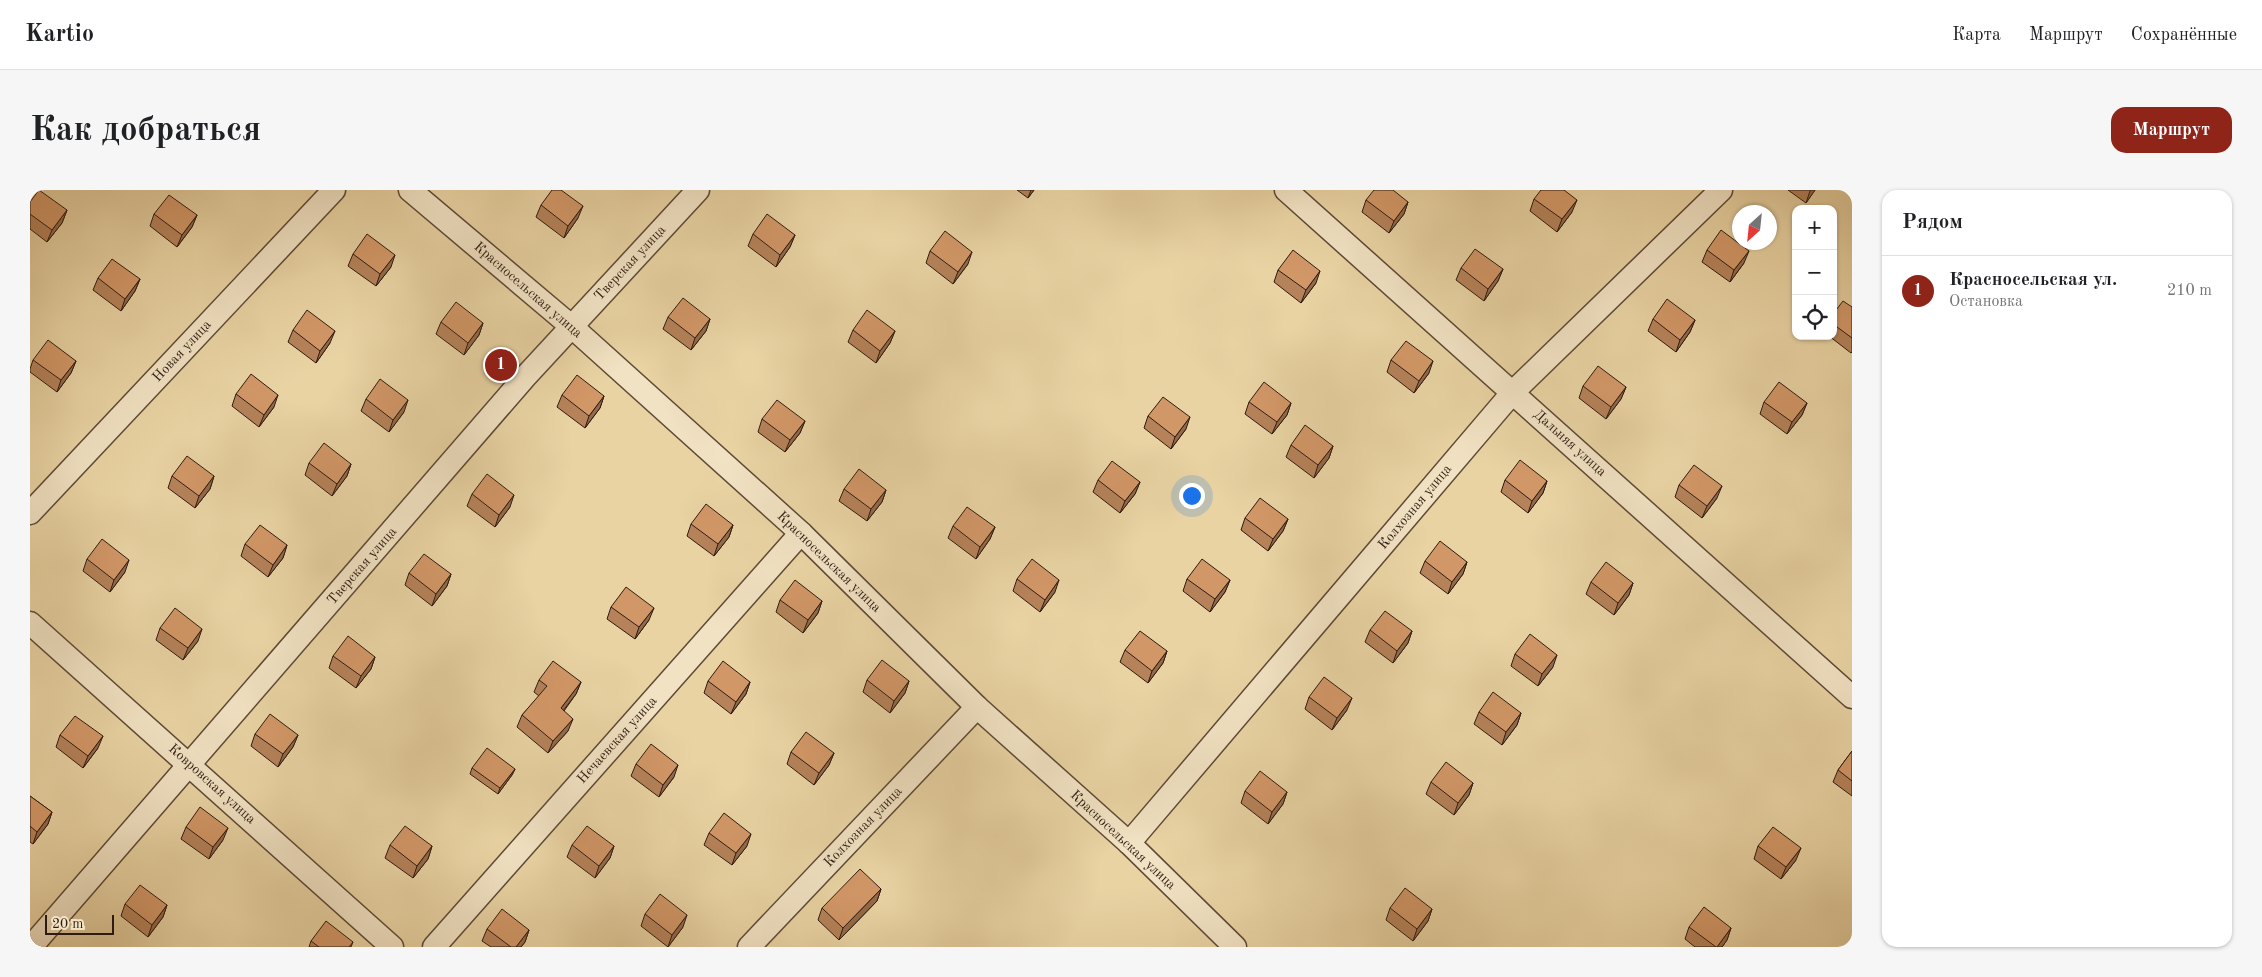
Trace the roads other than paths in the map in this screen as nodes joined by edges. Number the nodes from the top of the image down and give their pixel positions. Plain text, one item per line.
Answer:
1 (334, 190) edge
2 (410, 190) edge
3 (698, 190) edge
4 (1286, 190) edge
5 (1721, 190) edge
6 (571, 326) junction
7 (1513, 392) junction
8 (30, 513) edge
9 (801, 533) junction
10 (30, 623) edge
11 (1852, 698) edge
12 (977, 707) junction
13 (191, 765) junction
14 (1129, 843) junction
15 (32, 947) edge
16 (392, 947) edge
17 (434, 947) edge
18 (748, 947) edge
19 (1235, 947) edge

1 - 8 street, Новая улица
2 - 6 street, Красносельская улица
3 - 6 street, Тверская улица
4 - 7 street, Дальняя улица
5 - 7 street, Колхозная улица
6 - 9 street, Красносельская улица
6 - 13 street, Тверская улица
7 - 11 street, Дальняя улица
7 - 14 street, Колхозная улица
9 - 12 street, Красносельская улица
9 - 17 street, Нечаевская улица
10 - 13 street, Ковровская улица
12 - 14 street, Красносельская улица
12 - 18 street, Колхозная улица
13 - 15 street, Тверская улица
13 - 16 street, Ковровская улица
14 - 19 street, Красносельская улица

